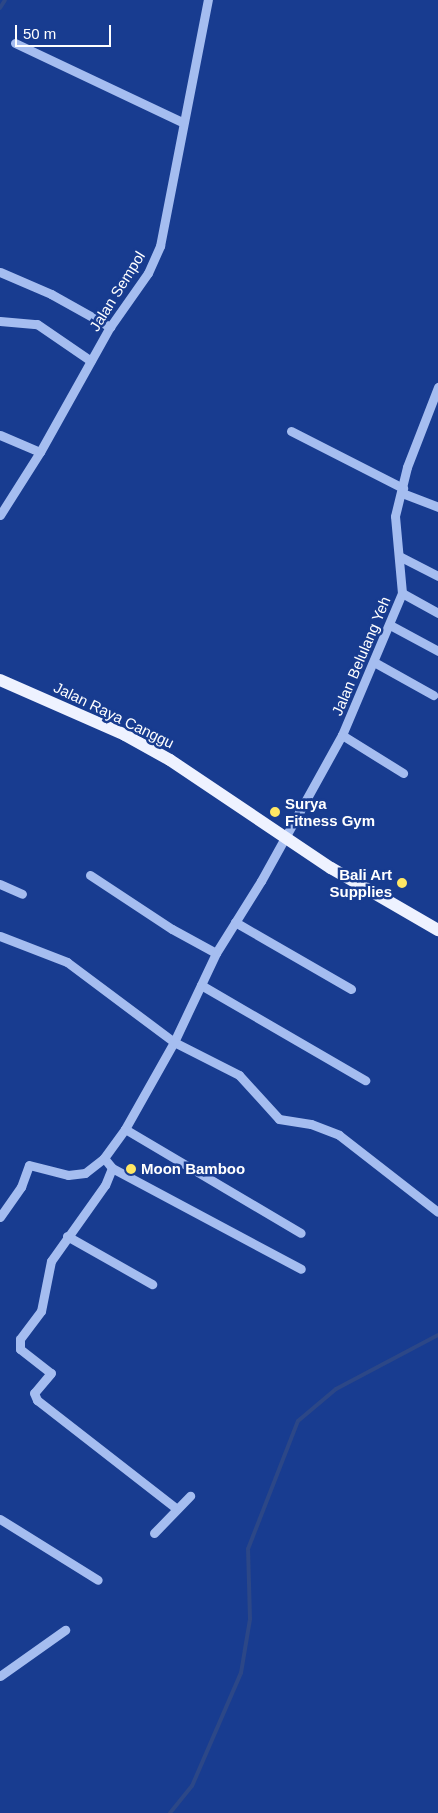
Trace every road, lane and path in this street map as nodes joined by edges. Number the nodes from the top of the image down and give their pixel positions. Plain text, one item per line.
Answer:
1 (208, 0) edge
2 (15, 42) dead end
3 (182, 122) junction
4 (0, 272) edge
5 (0, 321) edge
6 (110, 327) junction
7 (91, 361) junction
8 (438, 387) edge
9 (435, 396) edge
10 (291, 431) dead end
11 (0, 435) edge
12 (40, 452) junction
13 (402, 491) junction
14 (438, 507) edge
15 (0, 514) edge
16 (398, 556) junction
17 (438, 576) edge
18 (402, 593) junction
19 (438, 613) edge
20 (390, 625) junction
21 (438, 651) edge
22 (374, 662) junction
23 (0, 680) edge
24 (433, 695) dead end
25 (342, 735) junction
26 (403, 773) dead end
27 (285, 838) junction
28 (90, 875) dead end
29 (0, 884) edge
30 (22, 894) dead end
31 (235, 922) junction
32 (438, 930) edge
33 (0, 936) edge
34 (216, 952) junction
35 (201, 986) junction
36 (351, 989) dead end
37 (174, 1042) junction
38 (364, 1080) dead end
39 (125, 1129) junction
40 (104, 1158) junction
41 (112, 1168) junction
42 (438, 1212) edge
43 (0, 1217) edge
44 (301, 1232) dead end
45 (67, 1236) junction
46 (301, 1269) dead end
47 (152, 1284) dead end
48 (190, 1496) dead end
49 (177, 1509) junction
50 (0, 1519) edge
51 (154, 1533) dead end
52 (98, 1580) dead end
53 (64, 1630) dead end
54 (0, 1676) edge

1 - 3 street, Jalan Sempol
2 - 3 street
3 - 6 street, Jalan Sempol
4 - 6 street
5 - 7 street
6 - 7 street, Jalan Sempol
7 - 12 street, Jalan Sempol
8 - 9 street, Jalan Belulang Yeh
9 - 13 street, Jalan Belulang Yeh
10 - 13 street
11 - 12 street
12 - 15 street, Jalan Sempol
13 - 14 street
13 - 16 street, Jalan Belulang Yeh
16 - 17 street
16 - 18 street, Jalan Belulang Yeh
18 - 19 street
18 - 20 street, Jalan Belulang Yeh
20 - 21 street
20 - 22 street, Jalan Belulang Yeh
22 - 24 street
22 - 25 street, Jalan Belulang Yeh
23 - 27 main road, Jalan Raya Canggu
25 - 26 street
25 - 27 street, Jalan Belulang Yeh
27 - 31 street, Jalan Belulang Yeh
27 - 32 main road, Jalan Raya Canggu
28 - 34 street
29 - 30 street
31 - 34 street, Jalan Belulang Yeh
31 - 36 street
33 - 37 street
34 - 35 street, Jalan Belulang Yeh
35 - 37 street, Jalan Belulang Yeh
35 - 38 street
37 - 39 street, Jalan Belulang Yeh
37 - 42 street
39 - 40 street, Jalan Belulang Yeh
39 - 44 street
40 - 41 street
40 - 43 street
41 - 45 street
41 - 46 street
45 - 47 street
45 - 49 street
48 - 49 street
49 - 51 street
50 - 52 street
53 - 54 street

